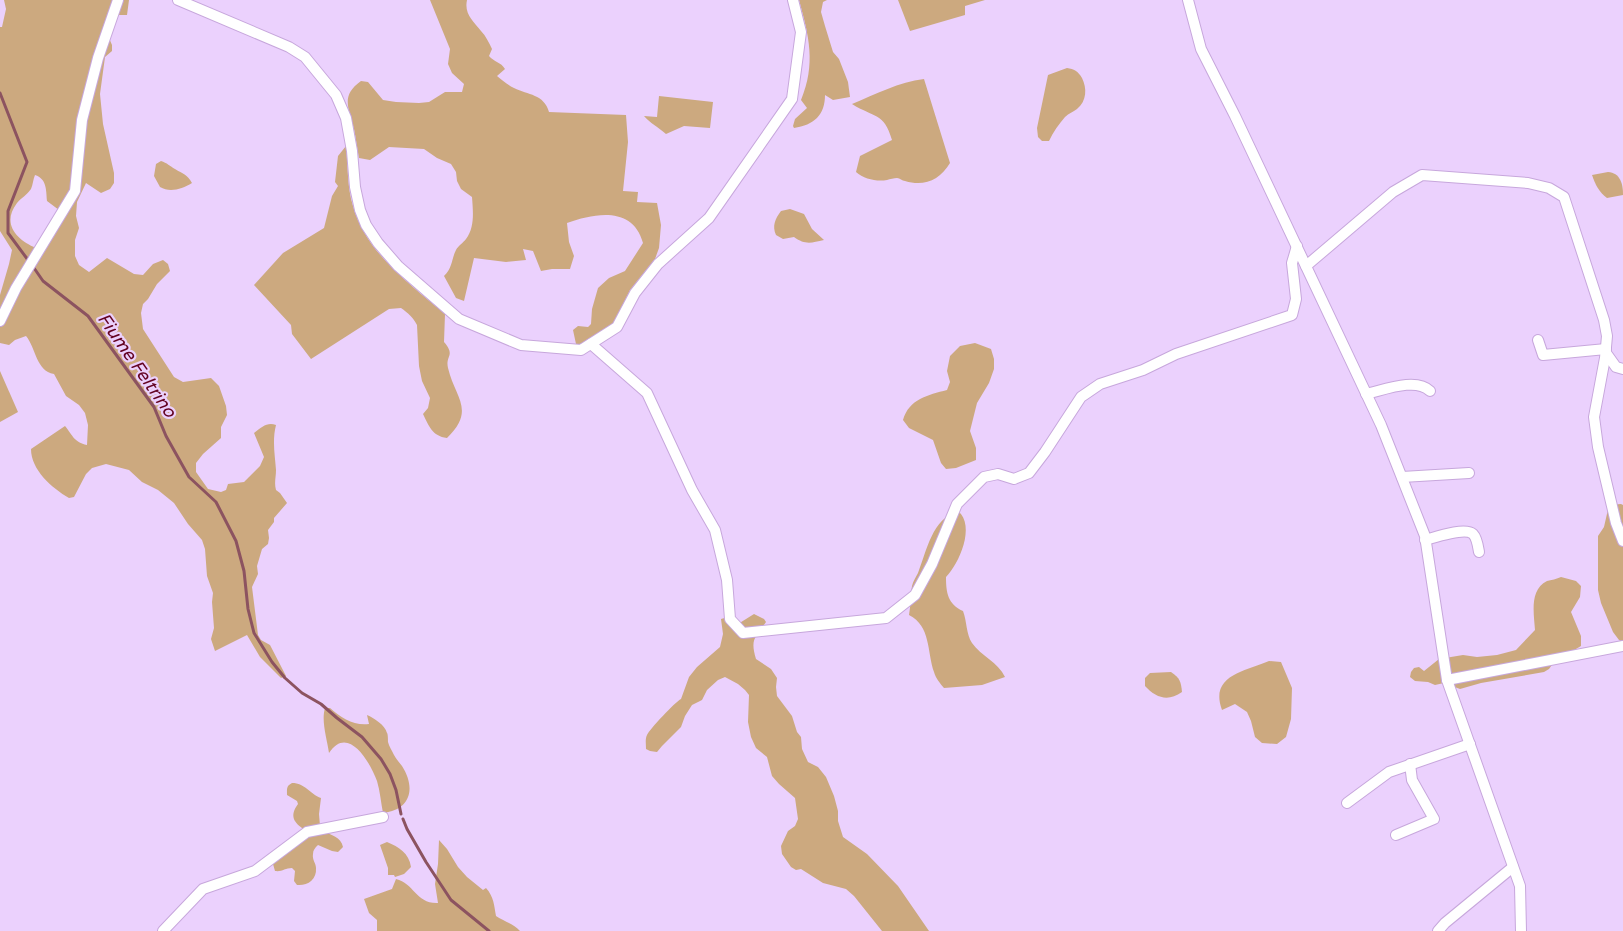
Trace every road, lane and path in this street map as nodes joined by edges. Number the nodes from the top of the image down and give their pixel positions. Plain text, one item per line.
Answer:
1 (118, 0) edge
2 (178, 0) edge
3 (793, 0) edge
4 (1188, 0) edge
5 (1297, 246) junction
6 (1306, 266) junction
7 (0, 321) edge
8 (1538, 340) dead end
9 (591, 344) junction
10 (1606, 351) junction
11 (1623, 369) edge
12 (1430, 391) dead end
13 (1366, 394) junction
14 (1469, 473) dead end
15 (1402, 477) junction
16 (1425, 540) junction
17 (1623, 541) edge
18 (1479, 552) dead end
19 (1623, 646) edge
20 (1447, 680) junction
21 (1470, 744) junction
22 (1410, 764) junction
23 (1347, 803) dead end
24 (383, 817) dead end
25 (1396, 835) dead end
26 (1513, 867) junction
27 (163, 931) edge
28 (1438, 931) edge
29 (1521, 931) edge

1 - 7 street
2 - 9 street
3 - 9 street
4 - 5 street
5 - 6 street
5 - 9 street
6 - 10 street
6 - 13 street
8 - 10 street
10 - 11 street
10 - 17 street
12 - 13 street
13 - 15 street
14 - 15 street
15 - 16 street
16 - 18 street
16 - 20 street
19 - 20 street
20 - 21 street
21 - 22 street
21 - 26 street
22 - 23 street
22 - 25 street
24 - 27 street
26 - 28 street
26 - 29 street

